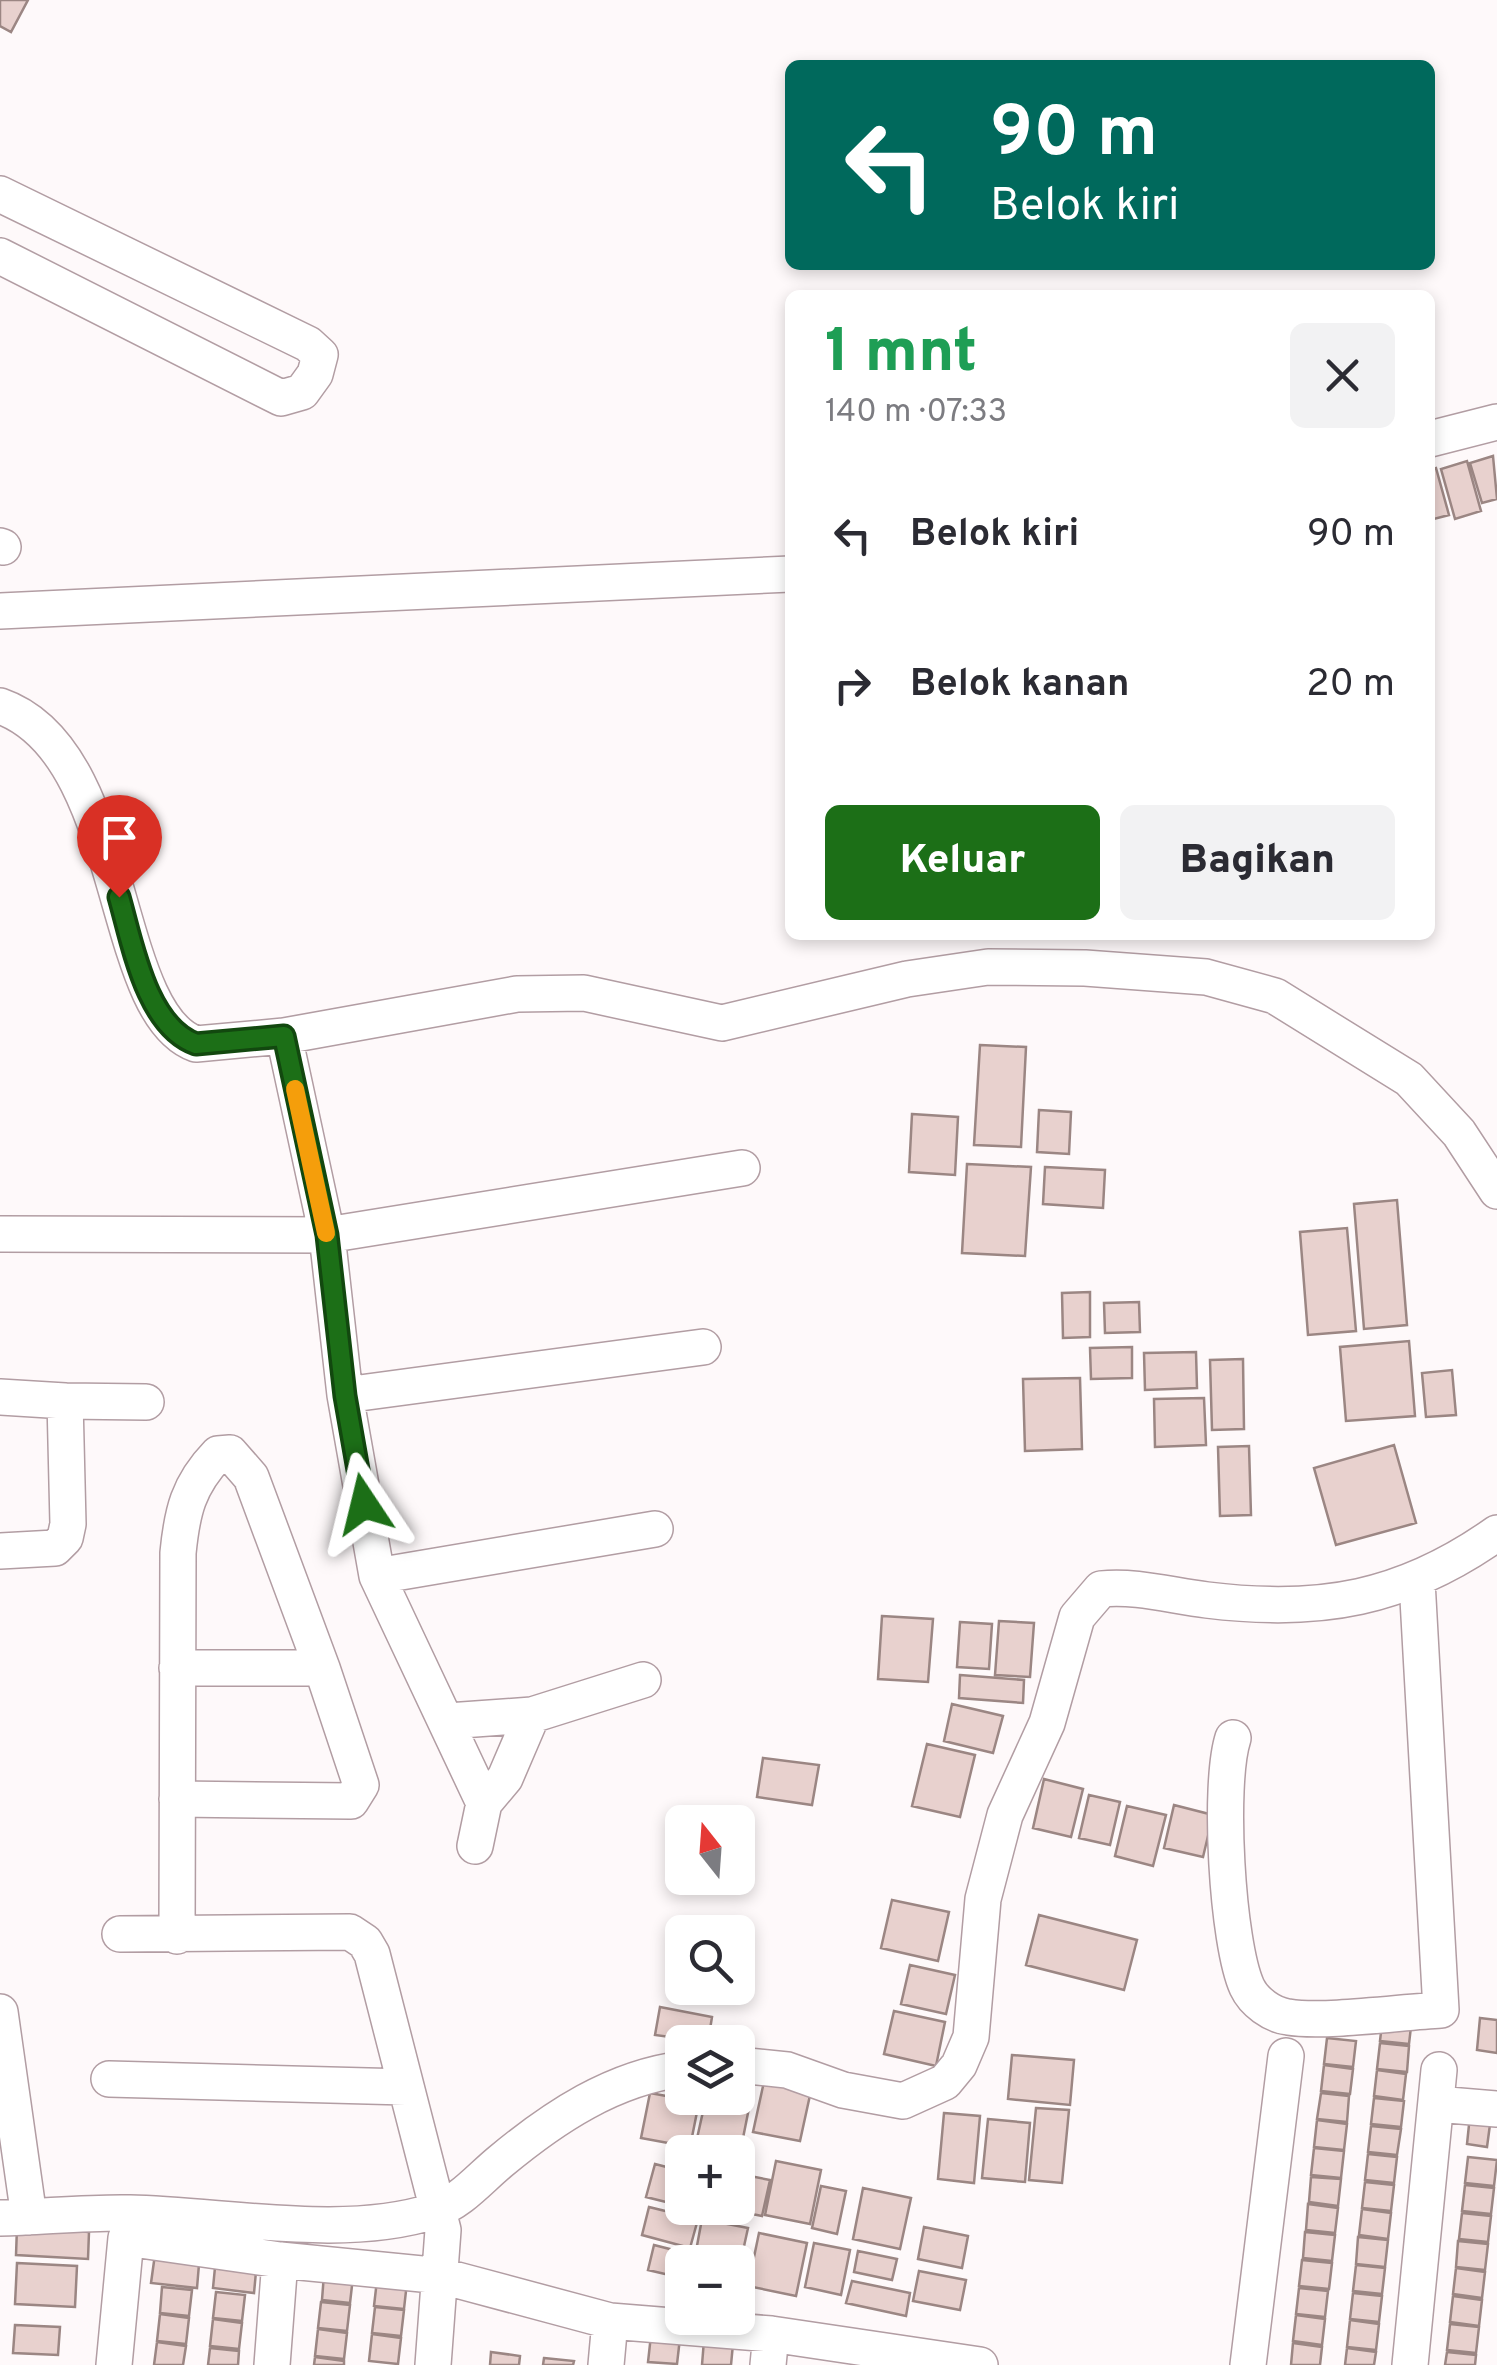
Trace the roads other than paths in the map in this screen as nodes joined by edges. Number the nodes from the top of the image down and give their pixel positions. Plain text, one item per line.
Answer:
1 (0, 194) edge
2 (0, 256) edge
3 (1497, 422) edge
4 (1435, 438) edge
5 (785, 574) edge
6 (0, 611) edge
7 (0, 706) edge
8 (284, 1036) junction
9 (742, 1168) dead end
10 (1497, 1191) edge
11 (0, 1234) edge
12 (327, 1235) junction
13 (703, 1347) dead end
14 (345, 1396) junction
15 (0, 1397) edge
16 (65, 1401) junction
17 (146, 1402) dead end
18 (656, 1530) dead end
19 (1497, 1533) edge
20 (0, 1552) edge
21 (377, 1576) junction
22 (1416, 1580) junction
23 (177, 1668) junction
24 (322, 1668) junction
25 (643, 1680) dead end
26 (532, 1716) junction
27 (448, 1721) junction
28 (1234, 1738) dead end
29 (177, 1799) junction
30 (484, 1803) junction
31 (475, 1846) dead end
32 (120, 1934) dead end
33 (177, 1936) junction
34 (0, 2012) edge
35 (1286, 2056) dead end
36 (755, 2067) edge
37 (665, 2072) edge
38 (109, 2078) dead end
39 (406, 2087) junction
40 (1497, 2109) edge
41 (438, 2210) junction
42 (10, 2218) edge
43 (0, 2239) edge
44 (280, 2260) junction
45 (442, 2276) junction
46 (610, 2321) junction
47 (770, 2349) edge
48 (924, 2361) edge
49 (114, 2365) edge
50 (272, 2365) edge
51 (434, 2365) edge
52 (606, 2365) edge
53 (980, 2365) edge
54 (1248, 2365) edge
55 (1410, 2365) edge

1 - 2 street
3 - 4 street
5 - 6 street
7 - 8 street
8 - 10 street
8 - 12 street
9 - 12 street
11 - 12 street
12 - 14 street
13 - 14 street
14 - 21 street
15 - 16 street
16 - 17 street
16 - 20 street
18 - 21 street
19 - 22 street
21 - 27 street
22 - 28 street
22 - 36 street
23 - 24 street
23 - 24 street
23 - 29 street
24 - 29 street
25 - 26 street
26 - 27 street
26 - 30 street
27 - 30 street
29 - 33 street
30 - 31 street
32 - 33 street
33 - 39 street
34 - 42 street
35 - 54 street
37 - 41 street
38 - 39 street
39 - 41 street
40 - 55 street
41 - 42 street
41 - 45 street
42 - 43 street
44 - 45 street
44 - 49 street
44 - 50 street
45 - 46 street
45 - 51 street
46 - 47 street
46 - 52 street
47 - 48 street
48 - 53 street

